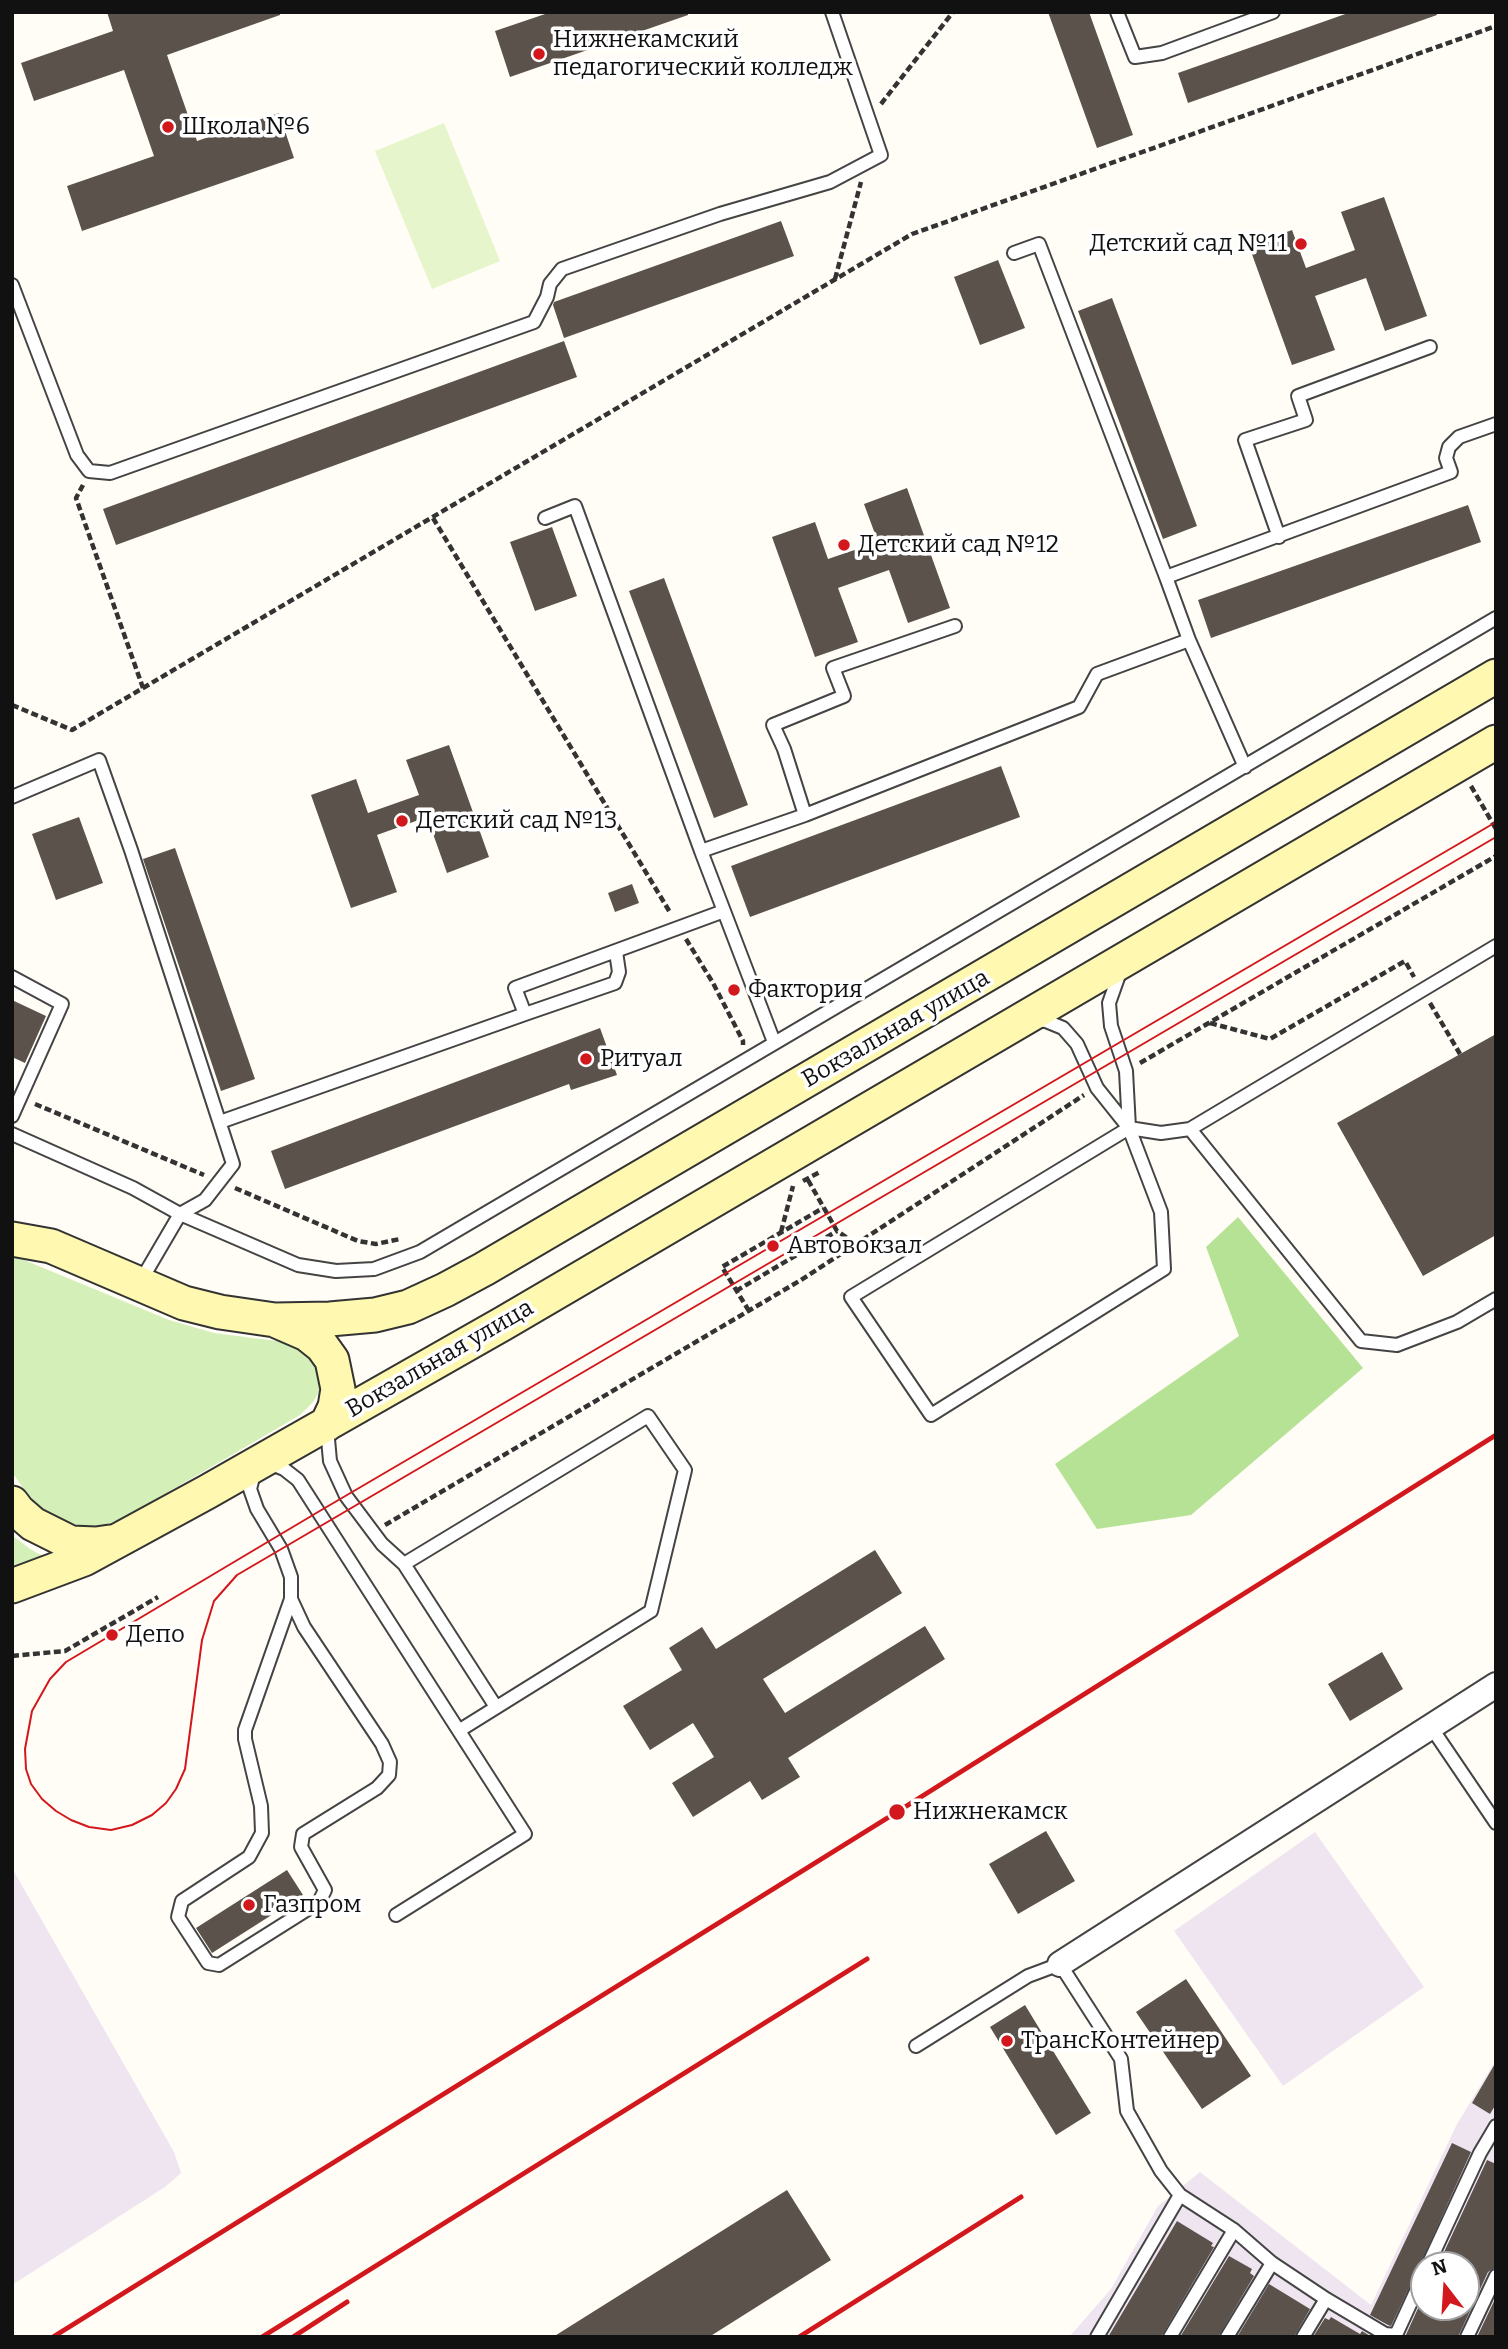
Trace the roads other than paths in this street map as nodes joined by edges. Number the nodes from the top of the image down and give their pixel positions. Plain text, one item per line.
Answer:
1 (832, 12) edge
2 (1117, 12) edge
3 (1273, 12) edge
4 (1014, 253) dead end
5 (12, 285) edge
6 (1430, 347) dead end
7 (1496, 424) edge
8 (545, 518) dead end
9 (1279, 537) junction
10 (1166, 578) junction
11 (1496, 618) edge
12 (955, 626) dead end
13 (1189, 640) junction
14 (1496, 676) edge
15 (1496, 742) edge
16 (1245, 767) junction
17 (12, 797) edge
18 (805, 815) junction
19 (701, 851) junction
20 (724, 911) junction
21 (1496, 946) edge
22 (615, 952) junction
23 (1128, 958) junction
24 (12, 977) edge
25 (525, 1014) junction
26 (1023, 1019) junction
27 (774, 1042) junction
28 (12, 1116) edge
29 (220, 1122) junction
30 (1129, 1128) junction
31 (1190, 1129) junction
32 (12, 1134) edge
33 (180, 1214) junction
34 (12, 1227) edge
35 (12, 1239) edge
36 (51, 1246) junction
37 (139, 1284) junction
38 (1496, 1299) edge
39 (275, 1320) junction
40 (327, 1424) junction
41 (260, 1462) junction
42 (227, 1494) junction
43 (12, 1503) edge
44 (257, 1509) junction
45 (123, 1539) junction
46 (404, 1564) junction
47 (12, 1586) edge
48 (291, 1599) junction
49 (1496, 1685) edge
50 (496, 1707) junction
51 (1431, 1727) junction
52 (460, 1730) junction
53 (1496, 1823) edge
54 (396, 1915) dead end
55 (1059, 1964) junction
56 (916, 2046) dead end
57 (1494, 2131) edge
58 (1180, 2195) junction
59 (1234, 2230) junction
60 (1434, 2251) edge
61 (1272, 2263) junction
62 (1496, 2276) edge
63 (1326, 2299) junction
64 (1410, 2300) edge
65 (1390, 2336) edge
66 (1097, 2337) edge
67 (1170, 2337) edge
68 (1227, 2337) edge
69 (1303, 2337) edge
70 (1467, 2337) edge

1 - 5 lane
2 - 3 lane
4 - 10 lane
6 - 9 lane
7 - 9 lane
8 - 19 lane
9 - 10 lane
10 - 13 lane
11 - 16 lane
12 - 18 lane
13 - 16 lane
13 - 18 lane
14 - 39 main road, Вокзальная улица
15 - 23 main road, Вокзальная улица
16 - 27 lane
17 - 29 lane
18 - 19 lane
19 - 20 lane
20 - 22 lane
20 - 27 lane
21 - 31 lane
22 - 25 lane
22 - 25 lane
23 - 26 main road, Вокзальная улица
23 - 30 lane
24 - 28 lane
25 - 29 lane
26 - 30 lane
26 - 40 main road, Вокзальная улица
27 - 33 lane
29 - 33 lane
30 - 30 lane
30 - 31 lane
31 - 38 lane
32 - 33 lane
33 - 37 lane
34 - 36 main road
35 - 36 main road, Вокзальная улица
36 - 37 main road, Вокзальная улица
37 - 39 main road, Вокзальная улица
39 - 40 main road, Вокзальная улица
40 - 41 main road, Вокзальная улица
40 - 46 lane
41 - 42 main road, Вокзальная улица
41 - 44 lane
41 - 52 lane
42 - 44 lane
42 - 45 main road, Вокзальная улица
43 - 45 main road, Вокзальная улица
44 - 48 lane
45 - 47 main road, Вокзальная улица
46 - 50 lane
46 - 50 lane
48 - 48 lane
49 - 51 street
50 - 52 lane
51 - 53 lane
51 - 55 street
52 - 54 lane
55 - 56 lane
55 - 58 lane
57 - 60 lane
58 - 59 lane
58 - 66 lane
59 - 61 lane
59 - 67 lane
61 - 63 lane
61 - 68 lane
62 - 70 lane
63 - 65 lane
63 - 69 lane
64 - 65 lane

